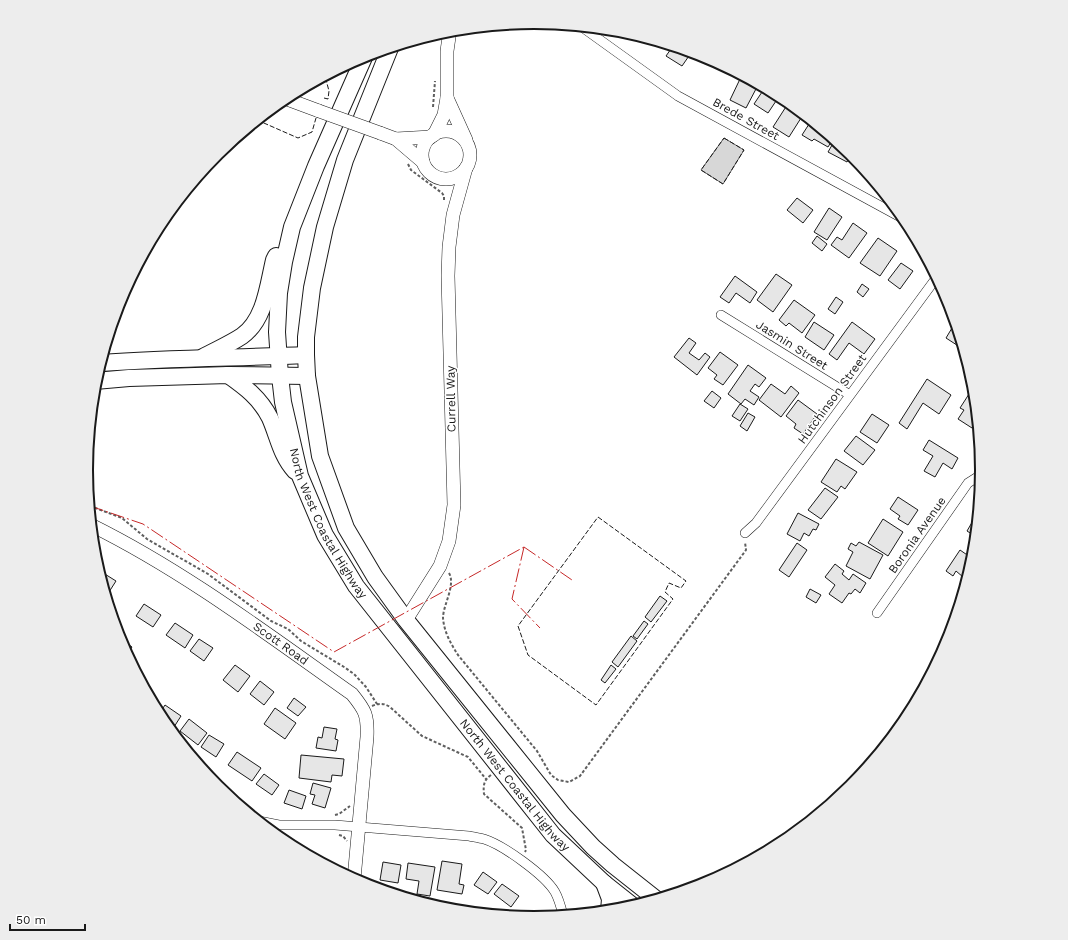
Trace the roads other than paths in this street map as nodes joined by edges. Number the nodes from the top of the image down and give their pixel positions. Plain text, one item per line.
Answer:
1 (590, 33) edge
2 (449, 37) edge
3 (388, 54) edge
4 (361, 65) edge
5 (447, 98) junction
6 (292, 101) edge
7 (432, 136) junction
8 (396, 139) junction
9 (467, 143) junction
10 (424, 162) junction
11 (466, 168) junction
12 (891, 212) edge
13 (292, 227) junction
14 (933, 281) edge
15 (721, 315) dead end
16 (306, 355) junction
17 (278, 356) junction
18 (200, 359) junction
19 (106, 363) edge
20 (228, 375) junction
21 (280, 376) junction
22 (307, 376) junction
23 (102, 380) edge
24 (850, 396) junction
25 (300, 476) junction
26 (975, 479) edge
27 (97, 528) edge
28 (745, 533) dead end
29 (877, 612) dead end
30 (406, 620) junction
31 (270, 823) edge
32 (359, 826) junction
33 (355, 873) edge
34 (604, 883) junction
35 (643, 889) junction
36 (651, 895) edge
37 (637, 899) edge
38 (626, 901) edge
39 (610, 904) edge
40 (562, 910) edge

1 - 12 street, Brede Street
2 - 5 street
3 - 16 highway, North West Coastal Highway
4 - 13 highway, North West Coastal Highway
5 - 7 street
5 - 9 street
6 - 8 street, bridge
7 - 8 street
7 - 9 street
7 - 10 street
8 - 10 street
9 - 11 street
10 - 11 street
11 - 30 street, Currell Way
13 - 17 highway, North West Coastal Highway
13 - 18 highway
14 - 24 street, Hutchinson Street
15 - 24 street, Jasmin Street
16 - 17 highway
16 - 22 highway, North West Coastal Highway
17 - 18 highway
17 - 21 highway, North West Coastal Highway
18 - 19 highway
20 - 21 highway
20 - 23 highway
20 - 25 highway
21 - 22 highway
21 - 25 highway, North West Coastal Highway
22 - 30 highway, North West Coastal Highway
24 - 28 street, Hutchinson Street
25 - 34 highway, North West Coastal Highway
26 - 29 street, Boronia Avenue
27 - 32 street, Scott Road
30 - 35 highway, North West Coastal Highway
31 - 32 street
32 - 33 street, Scott Road
32 - 40 street
34 - 38 highway, North West Coastal Highway
34 - 39 highway
35 - 36 highway, North West Coastal Highway
35 - 37 street

